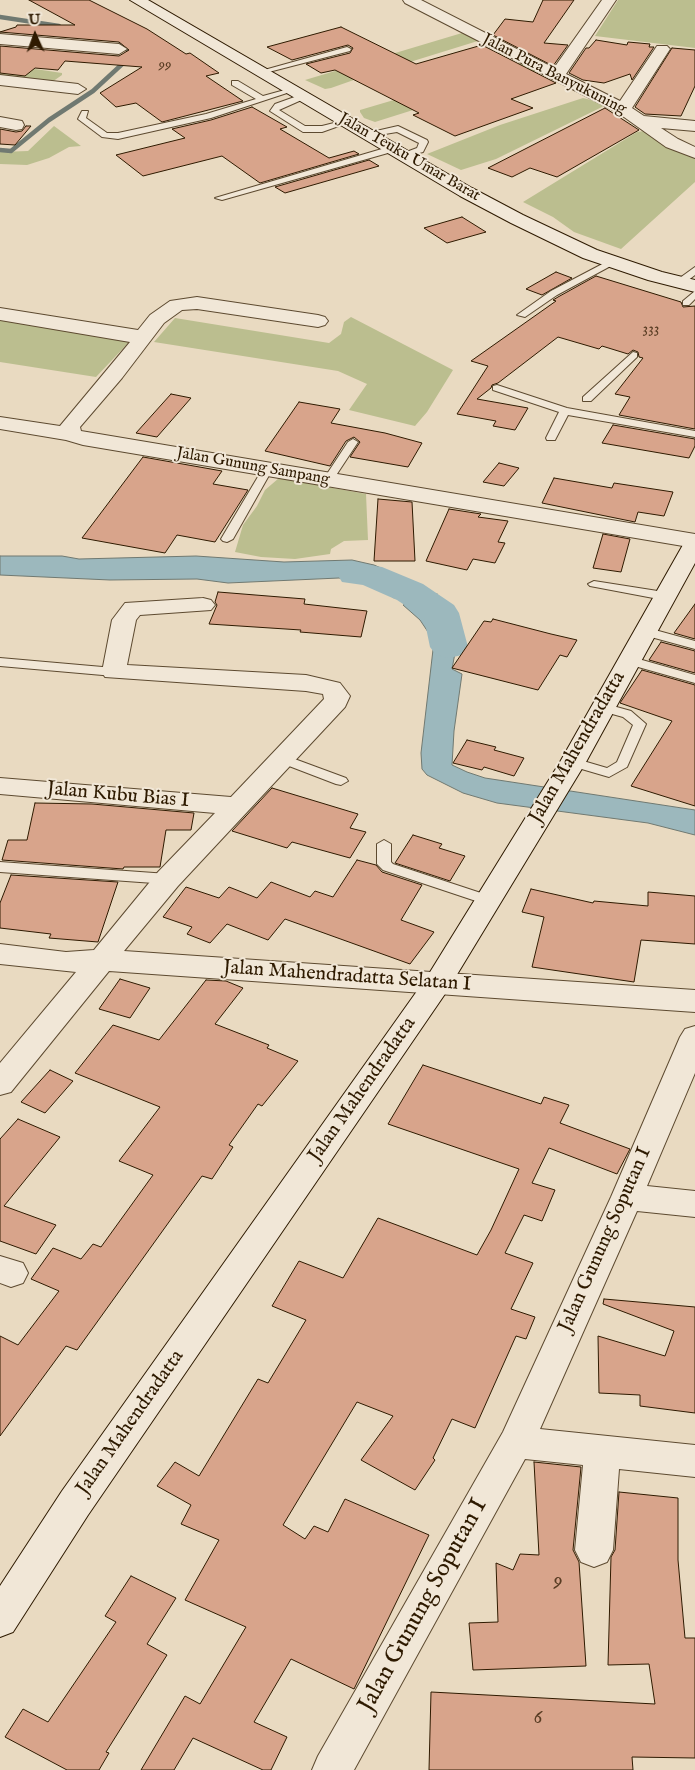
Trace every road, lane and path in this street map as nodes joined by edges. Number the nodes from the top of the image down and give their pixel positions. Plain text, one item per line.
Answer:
1 (137, 0) edge
2 (410, 0) edge
3 (609, 0) edge
4 (0, 39) edge
5 (119, 49) dead end
6 (347, 49) dead end
7 (662, 49) dead end
8 (261, 72) junction
9 (557, 75) junction
10 (0, 80) edge
11 (235, 83) dead end
12 (78, 89) dead end
13 (298, 93) junction
14 (262, 99) junction
15 (623, 109) junction
16 (85, 113) dead end
17 (640, 120) junction
18 (346, 122) junction
19 (695, 126) edge
20 (367, 134) junction
21 (693, 147) edge
22 (398, 153) junction
23 (219, 198) dead end
24 (614, 262) junction
25 (695, 270) edge
26 (687, 284) edge
27 (695, 294) edge
28 (686, 304) dead end
29 (0, 314) edge
30 (522, 315) dead end
31 (318, 321) dead end
32 (140, 340) junction
33 (633, 355) dead end
34 (497, 388) dead end
35 (587, 399) dead end
36 (565, 411) junction
37 (0, 423) edge
38 (70, 434) junction
39 (695, 434) edge
40 (551, 438) dead end
41 (354, 442) dead end
42 (267, 470) junction
43 (328, 480) junction
44 (227, 539) dead end
45 (695, 543) edge
46 (594, 584) dead end
47 (664, 596) junction
48 (203, 604) dead end
49 (644, 631) junction
50 (695, 645) edge
51 (628, 660) junction
52 (0, 662) edge
53 (114, 672) junction
54 (695, 679) edge
55 (602, 707) junction
56 (281, 758) junction
57 (566, 772) junction
58 (341, 782) dead end
59 (0, 786) edge
60 (236, 806) junction
61 (384, 844) dead end
62 (0, 867) edge
63 (168, 880) junction
64 (488, 900) junction
65 (0, 954) edge
66 (101, 960) junction
67 (437, 984) junction
68 (695, 1001) edge
69 (695, 1037) edge
70 (0, 1084) edge
71 (627, 1197) junction
72 (695, 1204) edge
73 (516, 1442) junction
74 (602, 1453) junction
75 (695, 1462) edge
76 (594, 1550) dead end
77 (0, 1619) edge
78 (332, 1770) edge

1 - 8 street, Jalan Teuku Umar Barat
2 - 9 street, Jalan Pura Banyukuning
3 - 9 street
4 - 5 street
6 - 8 lane
7 - 15 street
8 - 13 street, Jalan Teuku Umar Barat
9 - 15 street, Jalan Pura Banyukuning
10 - 12 street
11 - 14 lane
13 - 14 lane
13 - 18 street, Jalan Teuku Umar Barat
13 - 18 lane
14 - 16 lane
15 - 17 street, Jalan Pura Banyukuning
17 - 19 street
17 - 21 street, Jalan Pura Banyukuning
18 - 20 street, Jalan Teuku Umar Barat
20 - 22 street, Jalan Teuku Umar Barat
20 - 22 lane
22 - 23 lane
22 - 24 street, Jalan Teuku Umar Barat
24 - 26 street, Jalan Teuku Umar Barat
24 - 30 lane
25 - 26 lane
27 - 28 lane
29 - 32 street
31 - 32 street
32 - 38 street
33 - 35 lane
34 - 36 lane
36 - 39 lane
36 - 40 lane
37 - 38 street, Jalan Gunung Sampang
38 - 42 street, Jalan Gunung Sampang
41 - 43 lane
42 - 43 street, Jalan Gunung Sampang
42 - 44 lane
43 - 45 street, Jalan Gunung Sampang
45 - 47 street, Jalan Mahendradatta
46 - 47 lane
47 - 49 street, Jalan Mahendradatta
48 - 53 street
49 - 50 lane
49 - 51 street, Jalan Mahendradatta
51 - 54 lane
51 - 55 street, Jalan Mahendradatta
52 - 53 lane
53 - 56 street
55 - 57 street, Jalan Mahendradatta
55 - 57 lane
56 - 58 lane
56 - 60 street
57 - 64 street, Jalan Mahendradatta
59 - 60 street, Jalan Kubu Bias I
60 - 63 street
61 - 64 lane
62 - 63 lane
63 - 66 street
64 - 67 street, Jalan Mahendradatta
65 - 66 street, Jalan Mahendradatta Selatan I
66 - 67 street, Jalan Mahendradatta Selatan I
66 - 70 street
67 - 68 street, Jalan Mahendradatta Selatan I
67 - 77 street, Jalan Mahendradatta
69 - 71 street, Jalan Gunung Soputan I
71 - 72 street
71 - 73 street, Jalan Gunung Soputan I
73 - 74 street
73 - 78 street, Jalan Gunung Soputan I
74 - 75 street
74 - 76 street

